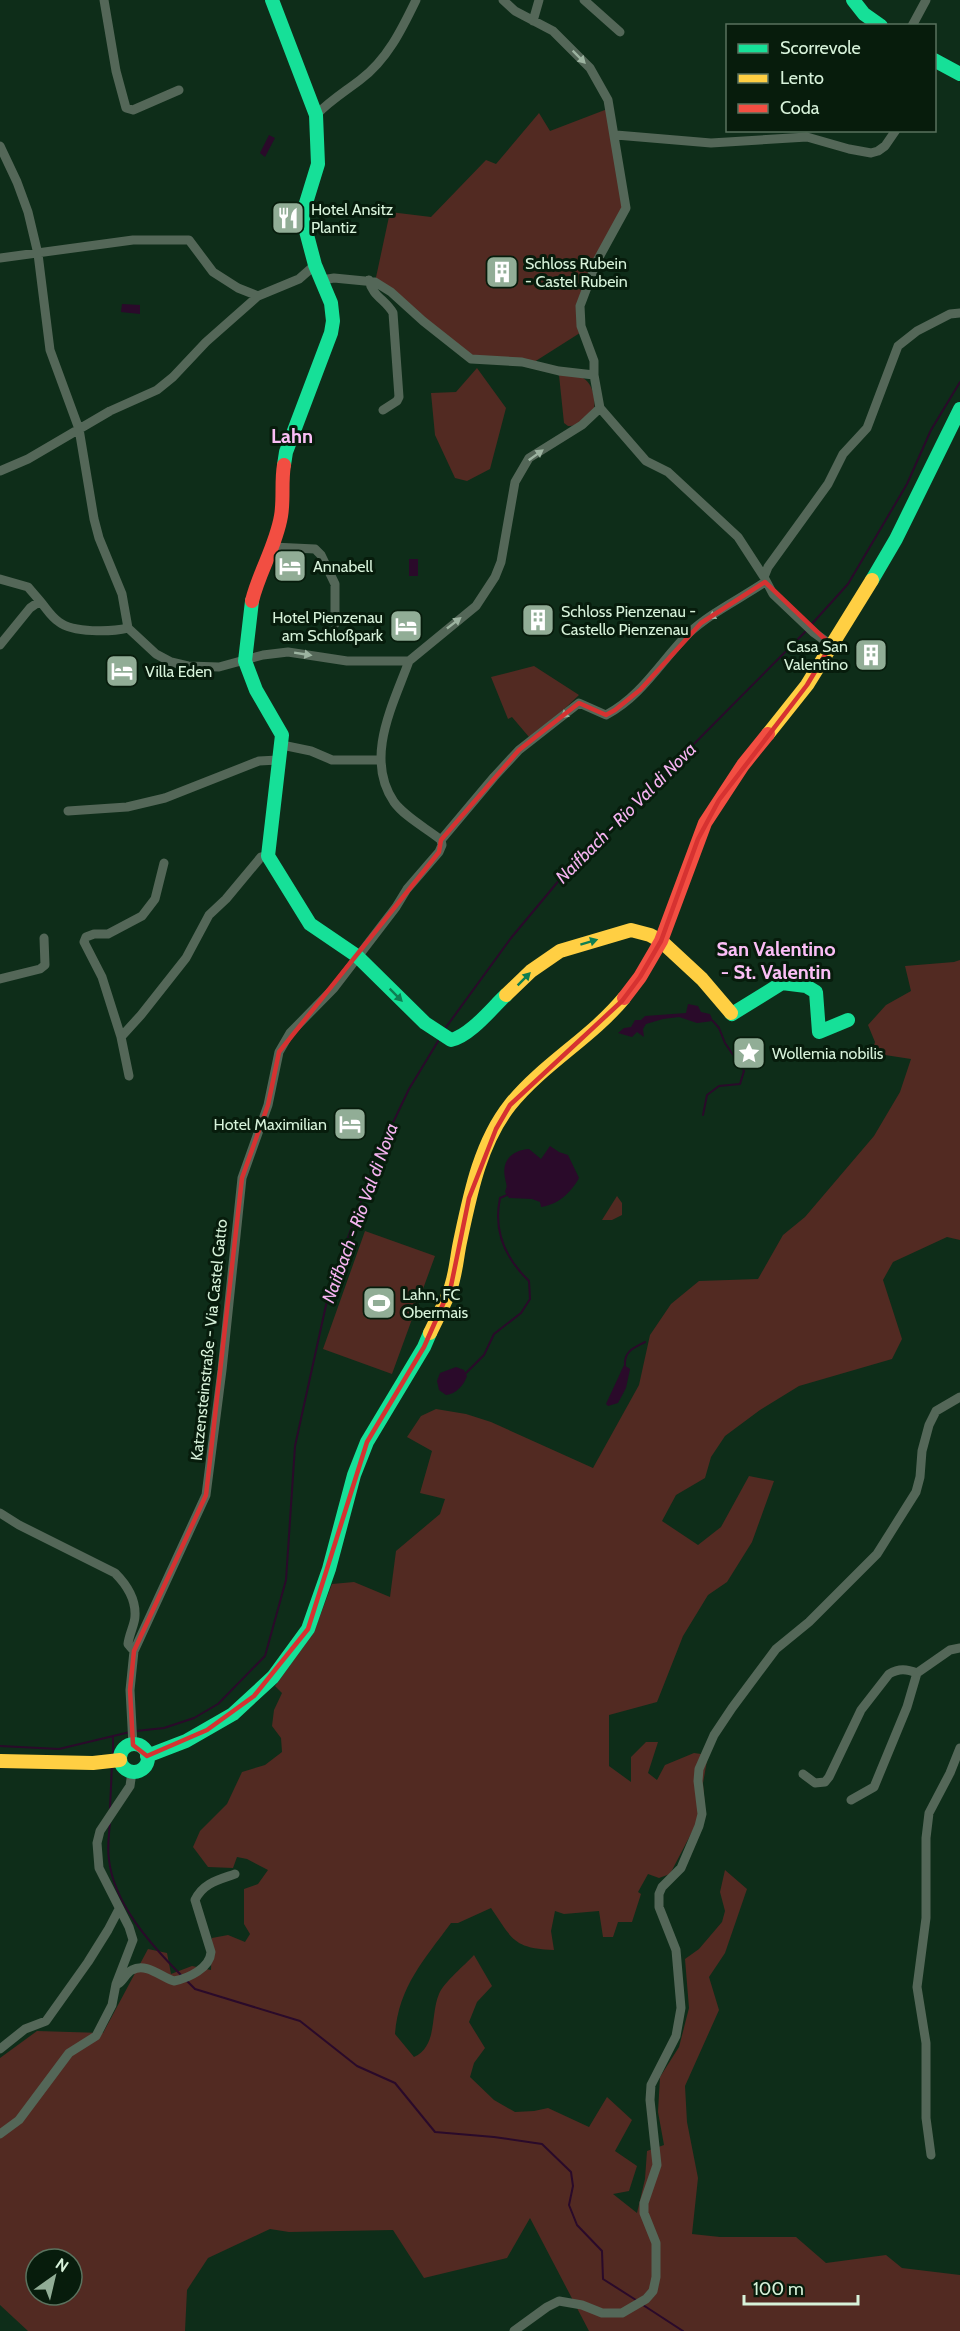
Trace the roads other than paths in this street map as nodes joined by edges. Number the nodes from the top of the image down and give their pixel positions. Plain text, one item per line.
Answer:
1 (104, 0) edge
2 (272, 0) edge
3 (416, 0) edge
4 (503, 0) edge
5 (539, 0) edge
6 (584, 0) edge
7 (853, 0) edge
8 (926, 0) edge
9 (533, 21) junction
10 (878, 24) edge
11 (913, 24) edge
12 (620, 32) dead end
13 (936, 61) edge
14 (960, 74) edge
15 (179, 90) dead end
16 (316, 115) junction
17 (895, 132) edge
18 (616, 135) junction
19 (0, 146) edge
20 (38, 254) junction
21 (0, 258) edge
22 (315, 265) junction
23 (322, 280) junction
24 (369, 280) junction
25 (258, 296) junction
26 (960, 313) edge
27 (594, 375) junction
28 (600, 408) junction
29 (960, 409) edge
30 (383, 410) dead end
31 (79, 429) junction
32 (0, 471) edge
33 (273, 547) junction
34 (0, 579) edge
35 (765, 579) junction
36 (40, 601) junction
37 (335, 624) dead end
38 (128, 628) junction
39 (0, 645) edge
40 (831, 645) junction
41 (245, 661) junction
42 (409, 661) junction
43 (282, 745) junction
44 (278, 760) junction
45 (380, 760) junction
46 (68, 811) dead end
47 (441, 840) junction
48 (268, 856) junction
49 (164, 862) dead end
50 (44, 938) dead end
51 (661, 941) junction
52 (357, 956) junction
53 (0, 979) edge
54 (848, 1020) dead end
55 (121, 1037) junction
56 (129, 1076) dead end
57 (960, 1397) edge
58 (0, 1513) edge
59 (960, 1648) edge
60 (134, 1651) junction
61 (917, 1673) junction
62 (133, 1740) junction
63 (960, 1748) edge
64 (147, 1756) junction
65 (0, 1761) edge
66 (115, 1761) junction
67 (132, 1772) junction
68 (803, 1774) dead end
69 (851, 1800) dead end
70 (235, 1874) dead end
71 (118, 1909) junction
72 (116, 1984) junction
73 (0, 2049) edge
74 (0, 2134) edge
75 (931, 2155) dead end
76 (514, 2331) edge

1 - 15 street
2 - 16 main road
3 - 16 street
4 - 9 street
5 - 9 street
6 - 12 street
7 - 10 main road
8 - 11 street
9 -> 18 street
13 - 14 main road
16 - 22 main road
17 - 18 street
18 - 27 street
19 - 20 street
20 - 21 street
20 - 25 street
20 - 31 street
22 - 23 main road
22 - 25 street
23 - 24 street
23 - 33 main road
24 - 27 street
24 - 30 street
25 - 31 street
26 - 35 street
27 - 28 street
28 - 35 street
42 -> 28 street
29 - 40 main road
31 - 32 street
31 - 38 street
33 - 37 street
33 - 41 main road
34 - 36 street
35 - 40 street
35 -> 47 street, Katzensteinstraße - Via Castel Gatto
36 - 38 street
36 - 39 street
38 - 41 street
40 - 51 main road
41 -> 42 street
41 - 43 main road
42 - 45 street
43 - 44 main road
43 - 45 street
44 - 46 street
44 - 48 main road
45 - 47 street
47 - 52 street, Katzensteinstraße - Via Castel Gatto
48 - 52 main road
48 - 55 street
49 - 55 street
50 - 53 street
52 -> 51 main road
51 - 54 main road
51 - 64 main road
52 - 60 street, Katzensteinstraße - Via Castel Gatto
55 - 56 street
57 - 76 street
58 - 60 street
59 - 61 street
60 - 62 street, Katzensteinstraße - Via Castel Gatto
61 - 68 street
61 - 69 street
62 - 64 main road
62 - 66 main road
63 - 75 street
64 - 67 main road
65 - 66 main road
66 - 67 main road
67 - 71 street
70 - 72 street
71 - 72 street
71 - 73 street
72 - 74 street

